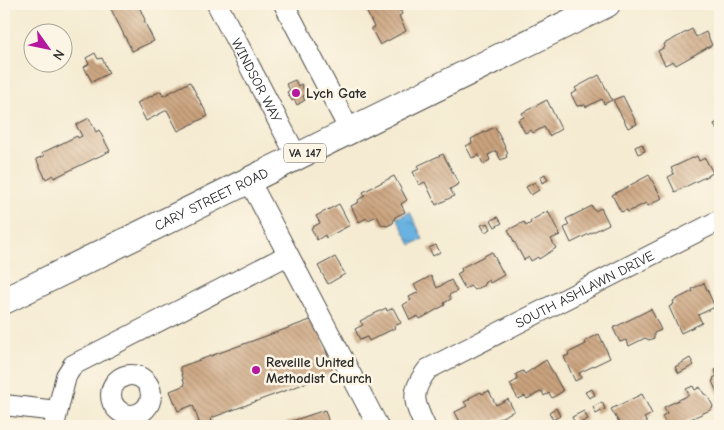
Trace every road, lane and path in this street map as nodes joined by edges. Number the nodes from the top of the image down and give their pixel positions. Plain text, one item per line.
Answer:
1 (217, 4) edge
2 (284, 4) edge
3 (607, 4) edge
4 (350, 131) junction
5 (297, 157) junction
6 (248, 180) junction
7 (720, 220) edge
8 (288, 255) junction
9 (4, 301) edge
10 (106, 348) junction
11 (122, 377) dead end
12 (4, 405) edge
13 (56, 418) edge
14 (378, 426) edge
15 (425, 426) edge

1 - 5 street, WINDSOR WAY
2 - 4 street
3 - 4 main road, CARY STREET ROAD / VA 147
4 - 5 main road, CARY STREET ROAD / VA 147
5 - 6 main road, CARY STREET ROAD / VA 147
6 - 8 street
6 - 9 main road, CARY STREET ROAD / VA 147
7 - 15 street, SOUTH ASHLAWN DRIVE
8 - 10 street
8 - 14 street
10 - 11 street
10 - 13 street
12 - 13 street

